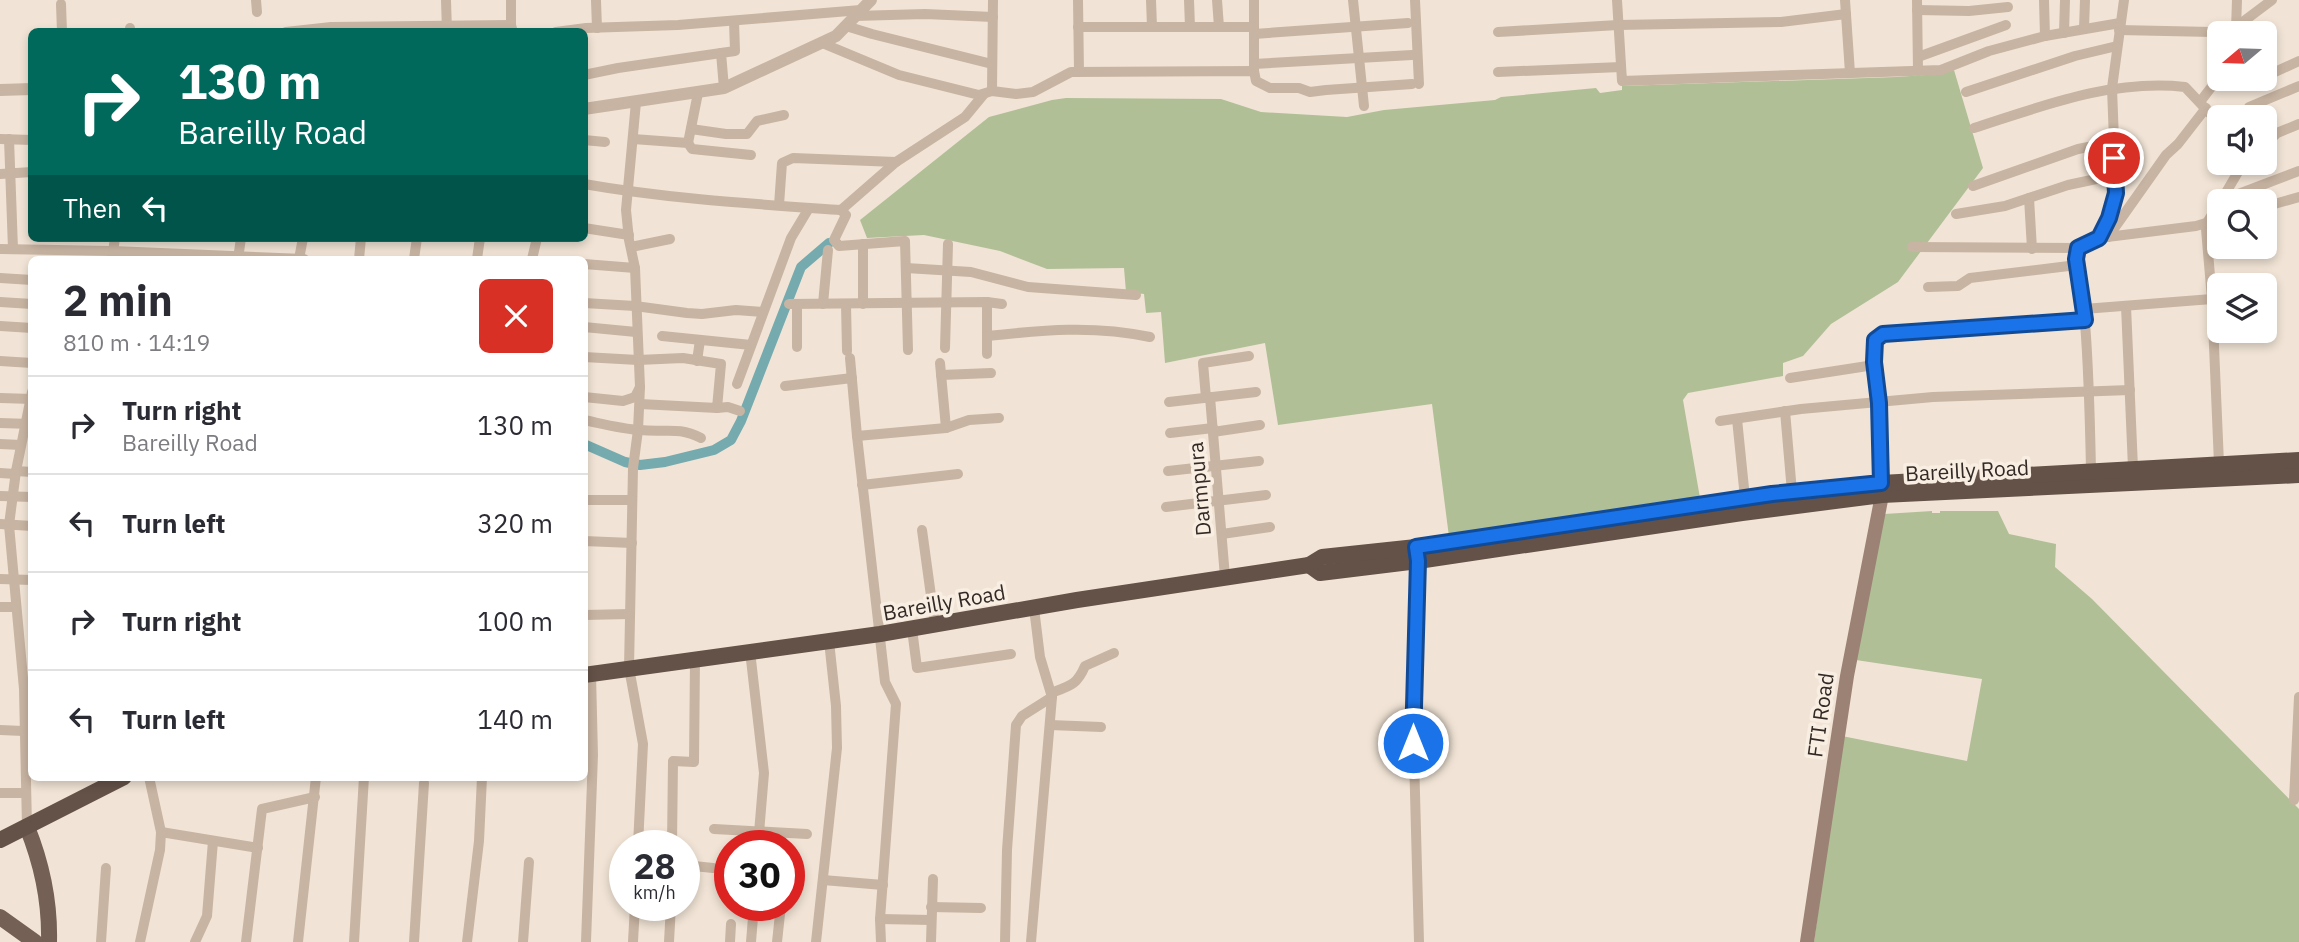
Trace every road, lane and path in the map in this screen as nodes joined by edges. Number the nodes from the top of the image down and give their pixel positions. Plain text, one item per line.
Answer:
1 (256, 0) edge
2 (446, 0) edge
3 (510, 0) edge
4 (596, 0) edge
5 (872, 0) edge
6 (993, 0) edge
7 (1078, 0) edge
8 (1151, 0) edge
9 (1189, 0) edge
10 (1217, 0) edge
11 (1254, 0) edge
12 (1353, 0) edge
13 (1415, 0) edge
14 (1617, 0) edge
15 (1844, 0) edge
16 (2044, 0) edge
17 (2065, 0) edge
18 (2085, 0) edge
19 (2124, 0) edge
20 (2237, 0) edge
21 (2272, 0) edge
22 (61, 4) dead end
23 (1917, 5) edge
24 (2008, 7) dead end
25 (257, 12) dead end
26 (1846, 14) junction
27 (854, 17) junction
28 (993, 17) junction
29 (734, 21) junction
30 (2236, 21) edge
31 (2246, 21) edge
32 (1408, 23) dead end
33 (1618, 25) junction
34 (2006, 25) dead end
35 (1356, 26) junction
36 (2119, 26) junction
37 (1078, 27) junction
38 (1152, 27) junction
39 (1190, 27) junction
40 (1219, 27) junction
41 (62, 28) edge
42 (448, 28) edge
43 (512, 28) edge
44 (597, 28) junction
45 (588, 29) edge
46 (2084, 29) junction
47 (1254, 30) junction
48 (1498, 32) dead end
49 (2207, 32) edge
50 (2064, 33) junction
51 (2045, 36) junction
52 (822, 43) junction
53 (2117, 46) junction
54 (721, 53) junction
55 (1412, 55) dead end
56 (1918, 57) junction
57 (1360, 60) junction
58 (2299, 61) edge
59 (992, 64) junction
60 (1621, 67) junction
61 (1254, 68) junction
62 (2277, 70) edge
63 (1918, 71) junction
64 (1079, 72) junction
65 (1498, 72) dead end
66 (1850, 73) junction
67 (588, 74) edge
68 (2299, 86) edge
69 (724, 88) junction
70 (1363, 88) junction
71 (2112, 88) junction
72 (28, 89) edge
73 (0, 90) edge
74 (2211, 91) edge
75 (1966, 92) dead end
76 (698, 93) junction
77 (988, 93) junction
78 (636, 102) junction
79 (2203, 105) junction
80 (2254, 105) edge
81 (1364, 106) dead end
82 (588, 108) edge
83 (2207, 110) edge
84 (784, 115) dead end
85 (2299, 124) edge
86 (1974, 128) dead end
87 (691, 129) junction
88 (2277, 134) edge
89 (5, 139) edge
90 (633, 139) junction
91 (28, 140) edge
92 (588, 140) edge
93 (605, 142) dead end
94 (2114, 142) junction
95 (688, 143) junction
96 (751, 155) dead end
97 (896, 162) junction
98 (28, 172) edge
99 (2299, 172) edge
100 (5, 173) edge
101 (2115, 175) junction
102 (2237, 175) edge
103 (588, 185) edge
104 (1973, 186) dead end
105 (629, 192) junction
106 (2299, 197) edge
107 (2029, 198) junction
108 (2277, 203) edge
109 (779, 205) junction
110 (809, 208) junction
111 (841, 210) junction
112 (1956, 214) dead end
113 (2207, 221) edge
114 (588, 229) edge
115 (629, 235) junction
116 (2104, 238) junction
117 (670, 239) dead end
118 (863, 244) junction
119 (947, 244) dead end
120 (631, 247) junction
121 (1912, 247) dead end
122 (2078, 248) junction
123 (0, 249) edge
124 (13, 249) junction
125 (2032, 249) junction
126 (828, 250) dead end
127 (57, 253) edge
128 (113, 255) edge
129 (176, 256) edge
130 (588, 264) edge
131 (2077, 265) junction
132 (635, 268) junction
133 (906, 268) junction
134 (947, 270) junction
135 (0, 278) edge
136 (28, 280) edge
137 (1927, 287) dead end
138 (1136, 295) dead end
139 (2207, 299) edge
140 (0, 302) edge
141 (908, 302) junction
142 (947, 302) junction
143 (987, 302) junction
144 (588, 303) edge
145 (28, 304) edge
146 (823, 304) junction
147 (846, 304) junction
148 (863, 304) junction
149 (1002, 304) dead end
150 (635, 306) junction
151 (2126, 306) junction
152 (763, 312) junction
153 (2084, 315) junction
154 (0, 326) edge
155 (588, 327) edge
156 (28, 328) edge
157 (636, 332) junction
158 (987, 335) junction
159 (662, 336) dead end
160 (1150, 337) dead end
161 (700, 340) junction
162 (2214, 343) edge
163 (751, 345) junction
164 (797, 347) dead end
165 (945, 348) dead end
166 (908, 350) dead end
167 (987, 354) dead end
168 (588, 356) edge
169 (1250, 356) dead end
170 (638, 360) junction
171 (0, 361) edge
172 (28, 362) edge
173 (697, 362) junction
174 (940, 363) dead end
175 (1874, 365) junction
176 (991, 373) dead end
177 (941, 375) junction
178 (852, 378) junction
179 (1790, 378) dead end
180 (737, 384) dead end
181 (640, 387) junction
182 (785, 387) dead end
183 (2130, 390) junction
184 (1256, 391) dead end
185 (2090, 393) junction
186 (28, 397) edge
187 (588, 397) edge
188 (0, 398) edge
189 (1208, 398) junction
190 (1169, 402) dead end
191 (1879, 403) junction
192 (640, 404) junction
193 (717, 408) junction
194 (740, 411) dead end
195 (1785, 411) junction
196 (999, 418) dead end
197 (1737, 419) junction
198 (588, 421) edge
199 (1720, 421) dead end
200 (0, 423) edge
201 (28, 424) edge
202 (1260, 425) dead end
203 (946, 428) junction
204 (638, 430) junction
205 (1213, 430) junction
206 (1170, 433) dead end
207 (856, 436) junction
208 (701, 438) dead end
209 (0, 444) edge
210 (21, 445) junction
211 (2299, 460) edge
212 (1259, 461) dead end
213 (1216, 467) junction
214 (2133, 468) junction
215 (1168, 471) dead end
216 (15, 472) junction
217 (28, 472) edge
218 (2220, 472) junction
219 (0, 473) edge
220 (958, 474) dead end
221 (2299, 475) edge
222 (2091, 477) junction
223 (862, 485) junction
224 (1881, 489) junction
225 (1792, 492) junction
226 (1266, 495) dead end
227 (0, 496) edge
228 (12, 496) junction
229 (28, 497) edge
230 (1745, 498) junction
231 (588, 500) edge
232 (632, 500) junction
233 (1219, 501) junction
234 (1166, 507) dead end
235 (4, 525) edge
236 (28, 526) edge
237 (1270, 527) dead end
238 (922, 530) dead end
239 (1222, 534) junction
240 (588, 541) edge
241 (632, 543) junction
242 (1417, 554) junction
243 (1225, 577) junction
244 (0, 579) edge
245 (13, 579) junction
246 (28, 580) edge
247 (0, 607) edge
248 (16, 607) junction
249 (1034, 608) junction
250 (630, 614) junction
251 (588, 615) edge
252 (934, 625) junction
253 (912, 629) junction
254 (880, 634) junction
255 (829, 641) junction
256 (750, 651) junction
257 (1114, 653) dead end
258 (1011, 654) dead end
259 (695, 659) junction
260 (629, 668) junction
261 (588, 674) edge
262 (28, 689) edge
263 (1052, 695) junction
264 (2299, 697) edge
265 (1050, 725) junction
266 (1101, 727) dead end
267 (0, 730) edge
268 (23, 731) junction
269 (116, 781) edge
270 (150, 781) edge
271 (316, 781) edge
272 (364, 781) edge
273 (482, 781) edge
274 (424, 783) dead end
275 (0, 793) edge
276 (25, 793) junction
277 (315, 797) junction
278 (2294, 800) dead end
279 (27, 827) junction
280 (714, 829) dead end
281 (639, 830) edge
282 (672, 830) edge
283 (729, 830) edge
284 (759, 830) edge
285 (161, 832) junction
286 (0, 840) edge
287 (213, 841) junction
288 (258, 848) junction
289 (529, 862) dead end
290 (700, 867) edge
291 (106, 868) dead end
292 (713, 868) dead end
293 (933, 879) dead end
294 (823, 880) junction
295 (883, 885) junction
296 (932, 907) junction
297 (981, 908) dead end
298 (0, 917) edge
299 (880, 919) junction
300 (931, 920) junction
301 (634, 921) edge
302 (670, 921) edge
303 (753, 921) edge
304 (779, 921) edge
305 (49, 923) junction
306 (732, 924) dead end
307 (18, 931) junction
308 (35, 942) edge
309 (49, 942) edge
310 (101, 942) edge
311 (140, 942) edge
312 (195, 942) edge
313 (246, 942) edge
314 (298, 942) edge
315 (354, 942) edge
316 (414, 942) edge
317 (467, 942) edge
318 (523, 942) edge
319 (586, 942) edge
320 (633, 942) edge
321 (669, 942) edge
322 (730, 942) edge
323 (751, 942) edge
324 (777, 942) edge
325 (817, 942) edge
326 (881, 942) edge
327 (932, 942) edge
328 (1005, 942) edge
329 (1031, 942) edge
330 (1419, 942) edge
331 (1807, 942) edge

1 - 25 street
2 - 42 street
3 - 43 street
4 - 44 street
5 - 27 street
6 - 28 street
7 - 37 street
8 - 38 street
9 - 39 street
10 - 40 street
11 - 47 street
12 - 35 street
13 - 70 street
14 - 33 street
15 - 26 street
16 - 51 street
17 - 50 street
18 - 46 street
19 - 36 street
20 - 30 street
21 - 31 street
22 - 41 street
23 - 24 street
23 - 56 street
26 - 33 street
26 - 66 street
27 - 28 street
27 - 29 street
27 - 52 street
27 - 59 street
28 - 59 street
29 - 44 street
29 - 54 street
32 - 35 street
33 - 48 street
33 - 60 street
34 - 56 street
35 - 47 street
35 - 57 street
36 - 46 street
36 - 49 street
36 - 53 street
37 - 38 street
37 - 64 street
38 - 39 street
39 - 40 street
40 - 47 street
44 - 45 street
46 - 50 street
47 - 61 street
50 - 51 street
51 - 63 street
52 - 69 street
52 - 77 street
53 - 71 street
53 - 75 street
54 - 67 street
54 - 69 street
55 - 57 street
56 - 63 street
57 - 61 street
57 - 70 street
58 - 62 street
59 - 77 street
60 - 65 street
60 - 66 street
61 - 64 street
61 - 70 street
63 - 66 street
64 - 77 street
68 - 80 street
69 - 76 street
70 - 81 street
71 - 79 street
71 - 86 street
71 - 94 street
72 - 73 street
74 - 79 street
76 - 78 street
76 - 87 street
77 - 97 street
78 - 82 street
78 - 90 street
79 - 83 street
79 - 116 street
84 - 87 street
85 - 88 street
87 - 95 street
89 - 91 street
89 - 100 street
90 - 95 street
90 - 105 street
92 - 93 street
94 - 101 street
94 - 104 street
95 - 96 street
97 - 109 street
97 - 111 street
98 - 100 street
99 - 102 street
100 - 124 street
101 - 107 street
101 - 116 street
103 - 105 street
105 - 109 street
105 - 115 street
106 - 108 street
107 - 112 street
107 - 125 street
109 - 110 street
110 - 111 street
110 - 152 street
111 - 118 street
113 - 116 street
114 - 115 street
115 - 120 street
116 - 122 street
117 - 120 street
118 - 133 street
118 - 148 street
119 - 134 street
120 - 132 street
121 - 125 street
122 - 125 street
122 - 131 street
123 - 124 street
124 - 127 street
126 - 146 street
127 - 128 street
128 - 129 street
130 - 132 street
131 - 137 street
131 - 153 street
132 - 150 street
133 - 134 street
133 - 141 street
134 - 138 street
134 - 142 street
135 - 136 street
139 - 151 street
140 - 145 street
141 - 142 street
141 - 148 street
141 - 166 street
142 - 143 street
142 - 165 street
143 - 149 street
143 - 158 street
144 - 150 street
146 - 147 street
146 - 164 street
147 - 148 street
147 - 178 street
150 - 152 street
150 - 157 street
151 - 153 street
151 - 183 street
152 - 163 street
153 - 175 street
153 - 185 street
154 - 156 street
155 - 157 street
157 - 170 street
158 - 160 street
158 - 167 street
159 - 161 street
161 - 163 street
161 - 173 street
162 - 218 street
163 - 180 street
168 - 170 street
169 - 189 street, Darmpura
170 - 173 street
170 - 181 street
171 - 172 street
173 - 193 street
174 - 177 street
175 - 179 street
175 - 191 street
176 - 177 street
177 - 203 street
178 - 182 street
178 - 207 street
181 - 187 street
181 - 192 street
183 - 185 street
183 - 214 street
184 - 189 street
185 - 191 street
185 - 222 street
186 - 188 street
189 - 190 street
189 - 205 street, Darmpura
191 - 195 street
191 - 224 street
192 - 193 street
192 - 204 street
193 - 194 street
195 - 197 street
195 - 225 street
196 - 203 street
197 - 199 street
197 - 230 street
198 - 204 street
200 - 201 street
201 - 210 street
202 - 205 street
203 - 207 street
204 - 208 street
204 - 232 street
205 - 206 street
205 - 213 street, Darmpura
207 - 223 street
209 - 210 street
210 - 216 street
211 - 218 highway, Bareilly Road
212 - 213 street
213 - 215 street
213 - 233 street, Darmpura
214 - 218 highway, Bareilly Road
214 - 222 highway, Bareilly Road
216 - 217 street
216 - 219 street
216 - 228 street
218 - 221 highway, Bareilly Road
218 - 222 highway, Bareilly Road
220 - 223 street
222 - 224 highway, Bareilly Road
223 - 254 street
224 - 225 highway, Bareilly Road
224 - 242 highway, Bareilly Road
224 - 331 main road, FTI Road
225 - 230 highway, Bareilly Road
226 - 233 street
227 - 228 street
228 - 229 street
228 - 235 street
230 - 242 highway, Bareilly Road
231 - 232 street
232 - 241 street
233 - 234 street
233 - 239 street, Darmpura
235 - 236 street
235 - 245 street
237 - 239 street
238 - 252 street
239 - 243 street, Darmpura
240 - 241 street
241 - 250 street
242 - 243 highway, Bareilly Road
242 - 330 street
243 - 249 highway, Bareilly Road
244 - 245 street
245 - 246 street
245 - 248 street
247 - 248 street
248 - 262 street
249 - 252 highway, Bareilly Road
249 - 263 street
250 - 251 street
250 - 260 street
252 - 253 highway, Bareilly Road
253 - 254 highway, Bareilly Road
253 - 258 street
254 - 255 highway, Bareilly Road
254 - 295 street
255 - 256 highway, Bareilly Road
255 - 294 street
256 - 259 highway, Bareilly Road
256 - 284 street
257 - 263 street
259 - 260 highway, Bareilly Road
259 - 282 street
260 - 261 highway, Bareilly Road
260 - 281 street
261 - 319 street
262 - 268 street
263 - 265 street
263 - 328 street
264 - 278 street
265 - 266 street
265 - 329 street
267 - 268 street
268 - 276 street
269 - 279 highway
270 - 285 street
271 - 277 street
272 - 315 street
273 - 317 street
274 - 316 street
275 - 276 street
276 - 279 street
277 - 288 street
277 - 314 street
279 - 286 highway
279 - 305 main road
280 - 283 street
285 - 287 street
285 - 311 street
287 - 288 street
287 - 312 street
288 - 313 street
289 - 318 street
290 - 292 street
291 - 310 street
293 - 296 street
294 - 295 street
294 - 325 street
295 - 299 street
296 - 297 street
296 - 300 street
298 - 307 main road
299 - 300 street
299 - 326 street
300 - 327 street
301 - 320 street
302 - 321 street
303 - 323 street
304 - 324 street
305 - 307 main road
305 - 309 main road
306 - 322 street
307 - 308 main road

